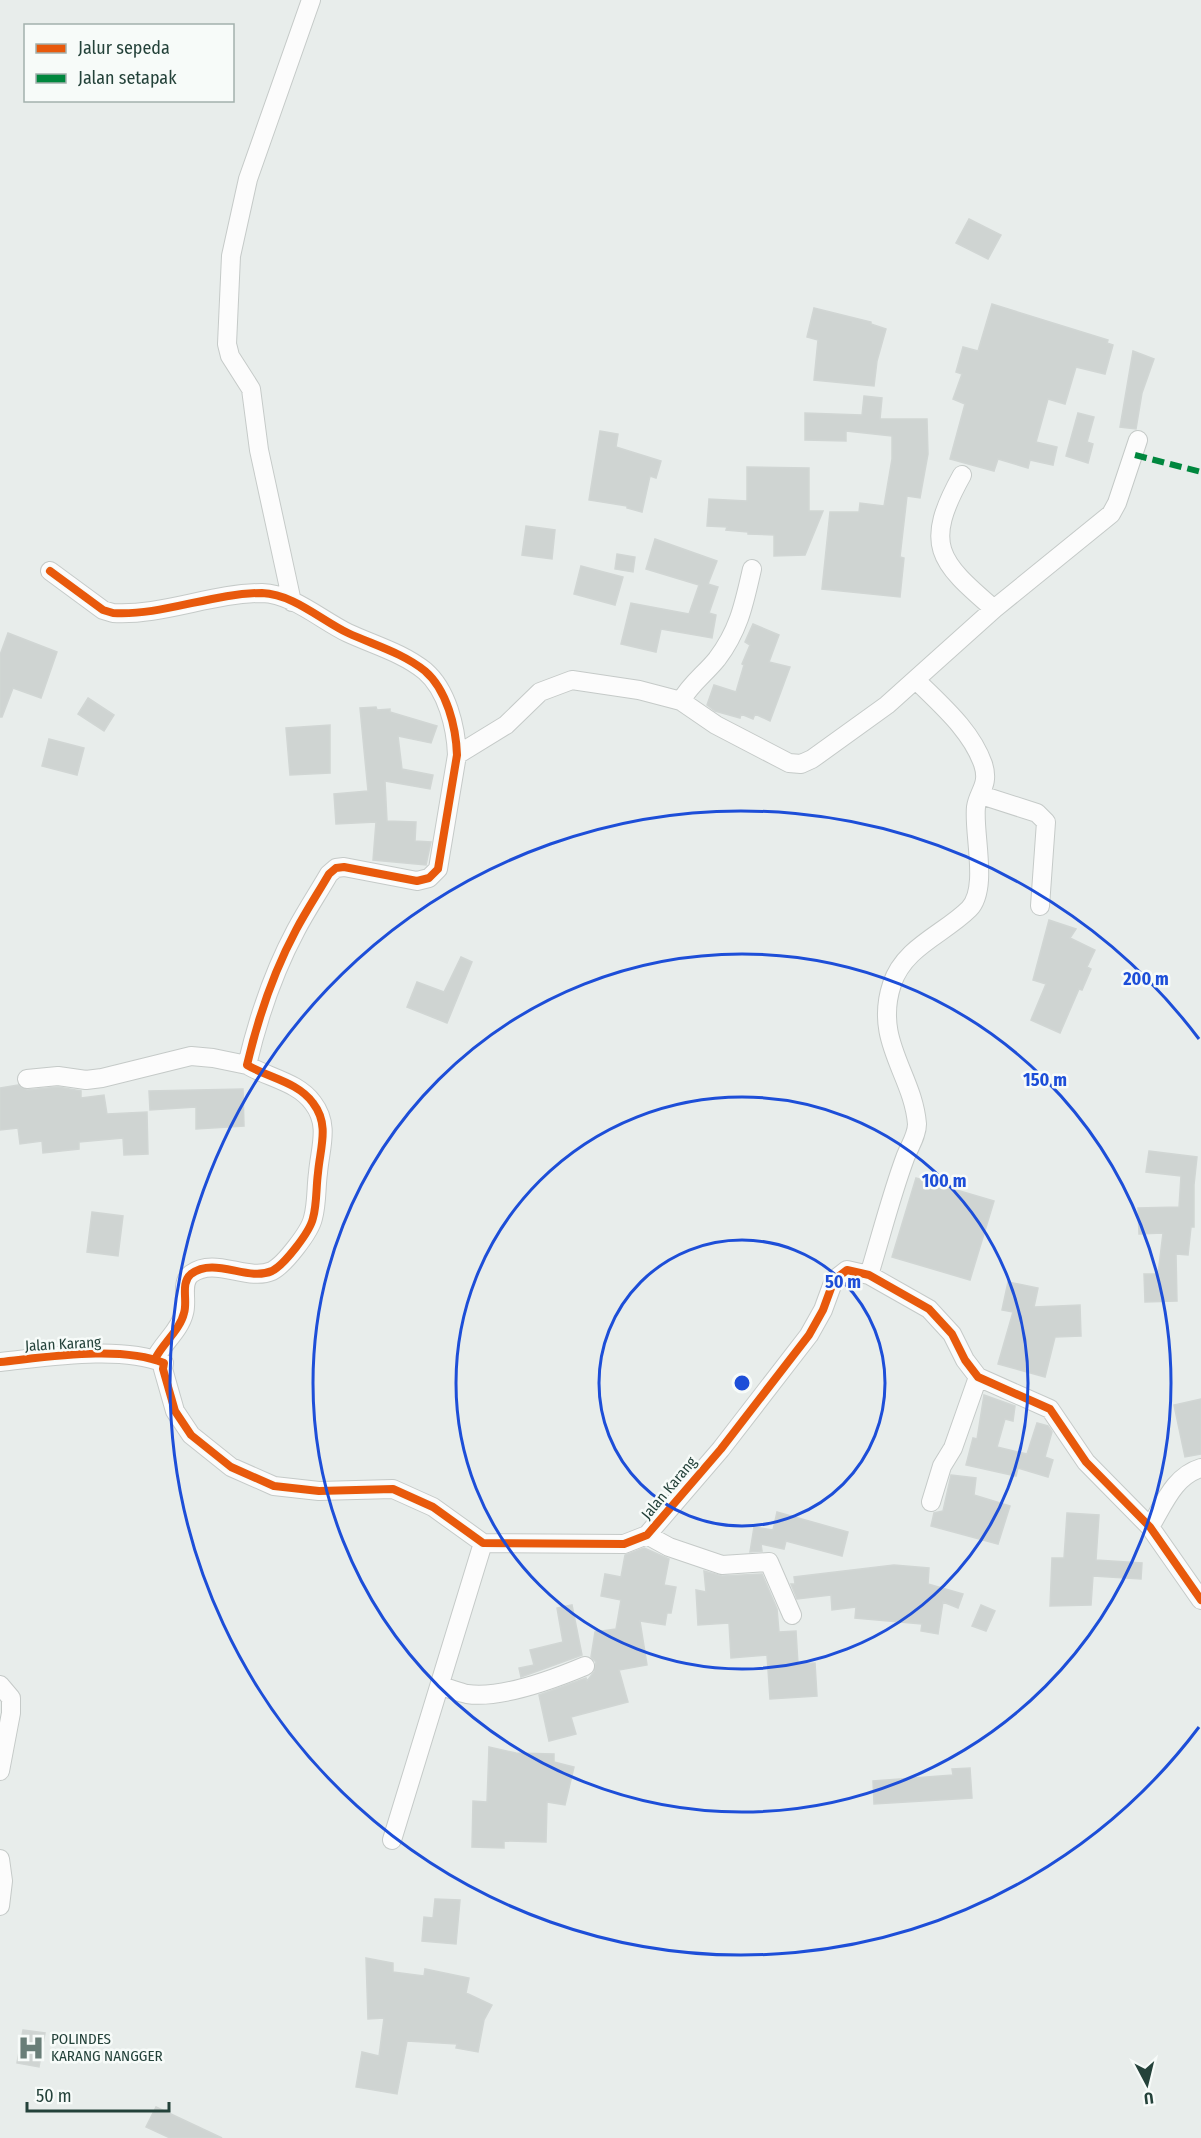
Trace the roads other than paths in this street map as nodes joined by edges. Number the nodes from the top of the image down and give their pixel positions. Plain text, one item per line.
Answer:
1 (311, 0) edge
2 (1138, 440) dead end
3 (962, 476) dead end
4 (752, 569) dead end
5 (50, 571) dead end
6 (292, 602) junction
7 (994, 609) junction
8 (916, 680) junction
9 (681, 701) junction
10 (457, 754) junction
11 (981, 795) junction
12 (1040, 906) dead end
13 (247, 1065) junction
14 (27, 1079) dead end
15 (869, 1275) junction
16 (155, 1359) junction
17 (0, 1362) edge
18 (978, 1377) junction
19 (1201, 1468) edge
20 (931, 1502) dead end
21 (1150, 1527) junction
22 (647, 1535) junction
23 (483, 1543) junction
24 (1201, 1600) edge
25 (792, 1615) dead end
26 (585, 1666) dead end
27 (0, 1685) edge
28 (440, 1686) junction
29 (0, 1771) edge
30 (392, 1840) dead end
31 (0, 1859) edge
32 (0, 1906) edge

1 - 6 street
2 - 7 street
3 - 7 street
4 - 9 street
5 - 6 street
6 - 10 street
7 - 8 street
8 - 9 street
8 - 11 street
9 - 10 street
10 - 13 street
11 - 12 street
11 - 15 street
13 - 14 street
13 - 16 street
15 - 18 street, Jalan Karang
15 - 22 street, Jalan Karang
16 - 17 street, Jalan Karang
16 - 23 street
18 - 20 street
18 - 21 street
19 - 21 street
21 - 24 street
22 - 23 street, Jalan Karang
22 - 25 street
23 - 28 street
26 - 28 street
27 - 29 street
28 - 30 street
31 - 32 street

